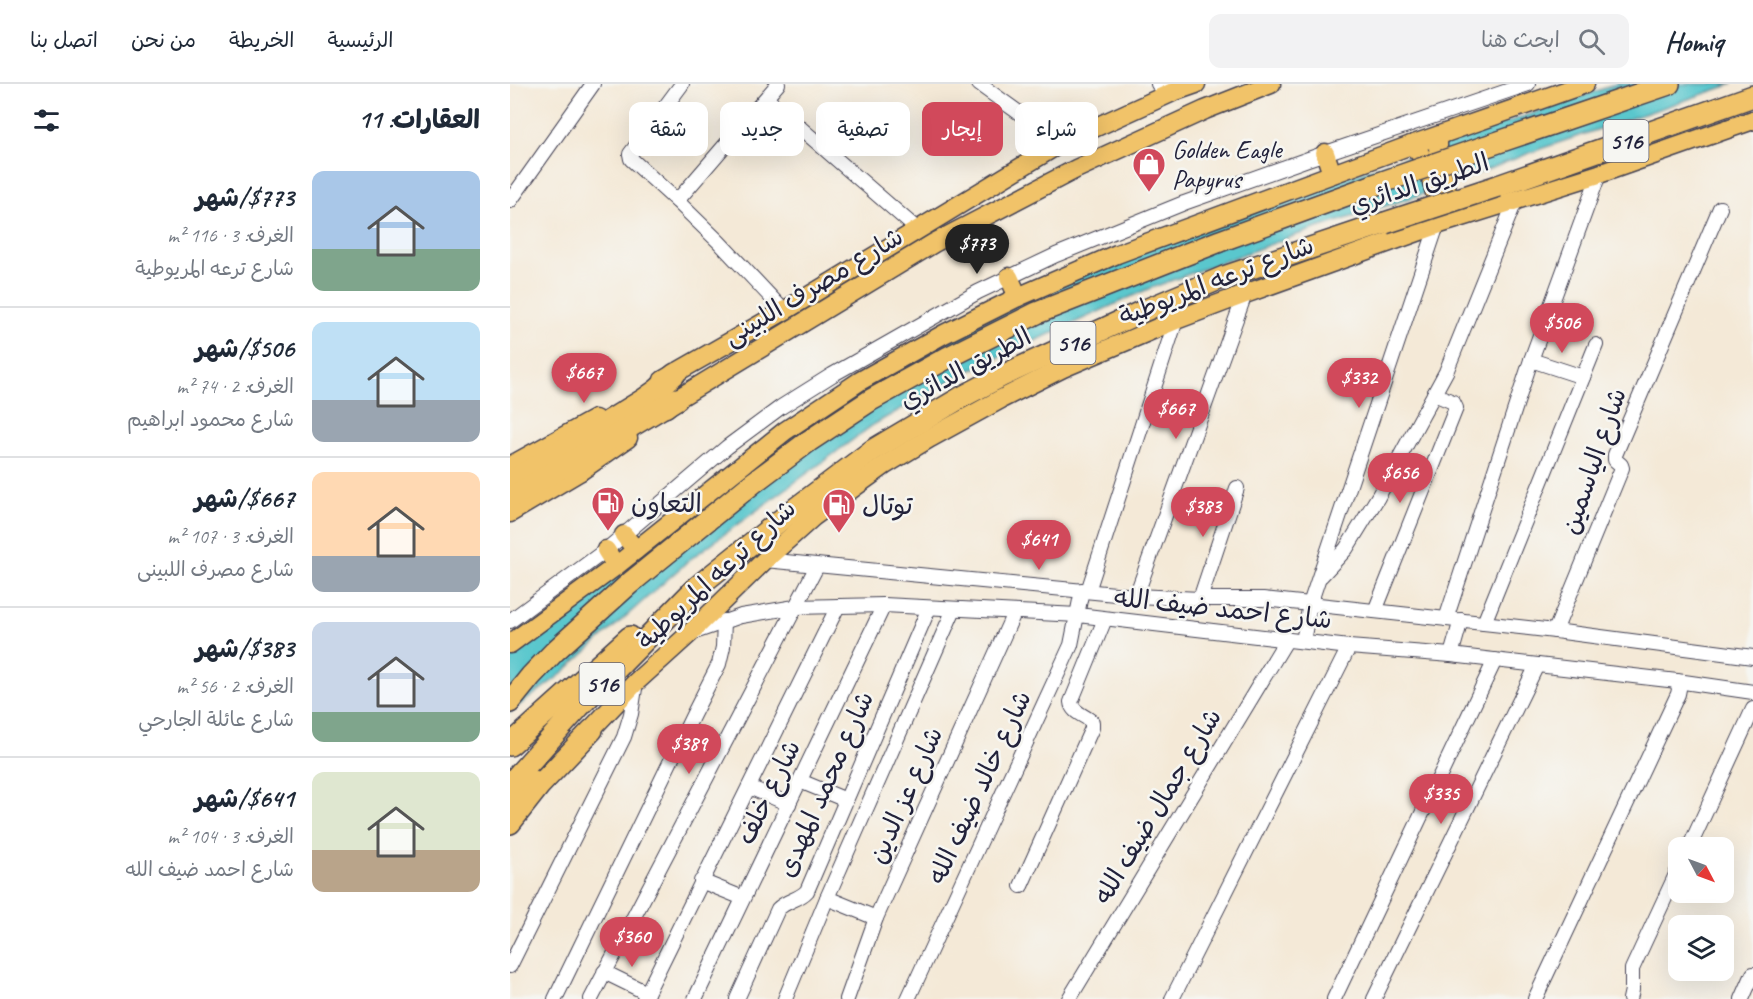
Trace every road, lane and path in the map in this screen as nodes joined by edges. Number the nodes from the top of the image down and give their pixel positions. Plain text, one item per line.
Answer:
1 (593, 84) edge
2 (682, 84) edge
3 (778, 84) edge
4 (979, 84) edge
5 (1271, 84) edge
6 (1528, 84) edge
7 (1585, 84) edge
8 (1668, 84) edge
9 (1195, 85) edge
10 (1166, 88) edge
11 (1753, 96) edge
12 (767, 99) junction
13 (1208, 109) junction
14 (1015, 110) edge
15 (1753, 120) edge
16 (1098, 124) edge
17 (1439, 136) junction
18 (1411, 145) junction
19 (1325, 153) junction
20 (1040, 156) edge
21 (1332, 174) junction
22 (1599, 174) junction
23 (1516, 199) junction
24 (510, 201) edge
25 (677, 201) junction
26 (1720, 208) dead end
27 (1466, 216) junction
28 (1437, 225) junction
29 (918, 230) junction
30 (1009, 277) junction
31 (1245, 294) junction
32 (1018, 297) junction
33 (784, 311) junction
34 (1176, 321) junction
35 (1596, 345) dead end
36 (1531, 360) junction
37 (675, 374) junction
38 (1583, 377) junction
39 (1434, 394) junction
40 (677, 399) junction
41 (510, 466) edge
42 (510, 482) edge
43 (1237, 488) dead end
44 (510, 498) edge
45 (510, 513) edge
46 (624, 535) junction
47 (606, 550) junction
48 (636, 550) junction
49 (765, 560) junction
50 (616, 566) junction
51 (817, 566) junction
52 (1319, 578) junction
53 (697, 587) junction
54 (1085, 591) junction
55 (1136, 596) junction
56 (1200, 599) junction
57 (1310, 604) junction
58 (884, 605) junction
59 (837, 606) junction
60 (795, 607) junction
61 (929, 608) junction
62 (954, 609) junction
63 (1375, 611) junction
64 (1014, 613) junction
65 (1078, 615) junction
66 (1105, 619) junction
67 (1446, 619) junction
68 (1461, 620) junction
69 (510, 621) edge
70 (724, 621) junction
71 (1484, 623) junction
72 (1554, 631) junction
73 (689, 634) junction
74 (1287, 639) junction
75 (1303, 641) junction
76 (510, 644) edge
77 (1349, 647) junction
78 (1451, 655) junction
79 (1753, 657) edge
80 (1495, 660) junction
81 (1537, 665) junction
82 (1677, 681) junction
83 (636, 682) junction
84 (1753, 692) edge
85 (510, 702) edge
86 (1753, 709) edge
87 (592, 730) junction
88 (510, 746) edge
89 (800, 781) junction
90 (510, 784) edge
91 (748, 787) junction
92 (846, 800) junction
93 (510, 802) edge
94 (789, 804) junction
95 (510, 823) edge
96 (1694, 837) edge
97 (700, 881) junction
98 (1021, 886) dead end
99 (1668, 892) edge
100 (743, 898) junction
101 (827, 898) junction
102 (876, 918) junction
103 (510, 966) edge
104 (604, 972) junction
105 (1753, 974) edge
106 (645, 996) edge
107 (555, 999) edge
108 (591, 999) edge
109 (695, 999) edge
110 (737, 999) edge
111 (785, 999) edge
112 (847, 999) edge
113 (908, 999) edge
114 (1069, 999) edge
115 (1172, 999) edge
116 (1334, 999) edge
117 (1374, 999) edge
118 (1535, 999) edge
119 (1630, 999) edge
120 (1742, 999) edge

1 - 24 street
2 - 25 street
3 - 12 street
4 - 14 street
5 - 13 main road, شارع مصرف اللبينى
6 - 19 street
7 - 17 main road
8 - 85 highway, الطريق الدائري / 516, bridge
9 - 10 main road, شارع مصرف اللبينى
9 - 13 main road
10 - 16 main road, شارع مصرف اللبينى
11 - 53 highway, الطريق الدائري / 516, bridge
12 - 25 street
12 - 29 street
13 - 40 main road, شارع مصرف اللبينى
15 - 22 main road, شارع ترعه المريوطية
17 - 18 main road
17 - 27 main road, bridge
18 - 21 main road
18 - 28 main road, bridge
19 - 21 main road
19 - 30 street
20 - 29 main road, شارع مصرف اللبينى
21 - 32 main road
22 - 23 main road, شارع ترعه المريوطية
22 - 36 street
23 - 27 main road, شارع ترعه المريوطية
23 - 39 street
25 - 33 street
26 - 72 street, شارع الياسمين
27 - 28 main road, شارع ترعه المريوطية
28 - 31 main road, شارع ترعه المريوطية
28 - 52 street
29 - 33 main road, شارع مصرف اللبينى
30 - 32 main road
30 - 46 street
31 - 34 main road, شارع ترعه المريوطية
31 - 55 street
32 - 48 main road
33 - 37 main road, شارع مصرف اللبينى
34 - 49 main road, شارع ترعه المريوطية
34 - 54 street, شارع خالد ضيف الله
35 - 38 street
36 - 38 street
36 - 67 street
37 - 41 main road, شارع مصرف اللبينى
37 - 42 highway
38 - 71 street
39 - 52 street
39 - 63 street
40 - 44 highway
40 - 45 main road, شارع مصرف اللبينى
43 - 56 street
46 - 47 street
46 - 48 main road
47 - 50 main road
47 - 69 street
48 - 50 main road
49 - 51 street, شارع احمد ضيف الله
49 - 73 main road, شارع ترعه المريوطية
50 - 76 main road
51 - 54 street, شارع احمد ضيف الله
51 - 60 street
52 - 57 street
53 - 88 highway
53 - 90 highway, الطريق الدائري / 516
54 - 55 street, شارع احمد ضيف الله
54 - 65 street, شارع خالد ضيف الله
55 - 56 street, شارع احمد ضيف الله
56 - 57 street, شارع احمد ضيف الله
57 - 63 street, شارع احمد ضيف الله
57 - 75 street
58 - 59 street, شارع احمد ضيف الله
58 - 61 street, شارع احمد ضيف الله
58 - 89 street, شارع خلف
59 - 60 street, شارع احمد ضيف الله
59 - 91 street
60 - 70 street, شارع احمد ضيف الله
60 - 104 street
61 - 62 street, شارع احمد ضيف الله
61 - 92 street, شارع محمد المهدى
62 - 64 street, شارع احمد ضيف الله
62 - 101 street
63 - 67 street, شارع احمد ضيف الله
64 - 65 street, شارع احمد ضيف الله
64 - 102 street, شارع عز الدين
65 - 66 street, شارع احمد ضيف الله
65 - 113 street, شارع خالد ضيف الله
66 - 74 street, شارع احمد ضيف الله
66 - 98 street
67 - 68 street, شارع احمد ضيف الله
68 - 71 street, شارع احمد ضيف الله
68 - 78 street
70 - 73 street, شارع احمد ضيف الله
70 - 107 street
71 - 72 street, شارع احمد ضيف الله
72 - 79 street, شارع احمد ضيف الله
73 - 83 main road, شارع ترعه المريوطية
74 - 75 street, شارع احمد ضيف الله
74 - 114 street, شارع جمال ضيف الله
75 - 77 street, شارع احمد ضيف الله
77 - 78 street, شارع احمد ضيف الله
77 - 115 street
78 - 80 street, شارع احمد ضيف الله
80 - 81 street, شارع احمد ضيف الله
80 - 116 street
81 - 82 street, شارع احمد ضيف الله
81 - 117 street
82 - 84 street, شارع احمد ضيف الله
82 - 118 street
83 - 87 main road, شارع ترعه المريوطية
83 - 103 street
86 - 96 street
87 - 93 main road, شارع ترعه المريوطية
87 - 95 highway
89 - 92 street
89 - 94 street, شارع خلف
91 - 94 street
91 - 97 street
92 - 110 street, شارع محمد المهدى
94 - 100 street, شارع خلف
97 - 100 street
97 - 106 street
99 - 119 street
100 - 109 street, شارع خلف
101 - 102 street
101 - 111 street
102 - 112 street, شارع عز الدين
104 - 106 street
104 - 108 street
105 - 120 street

